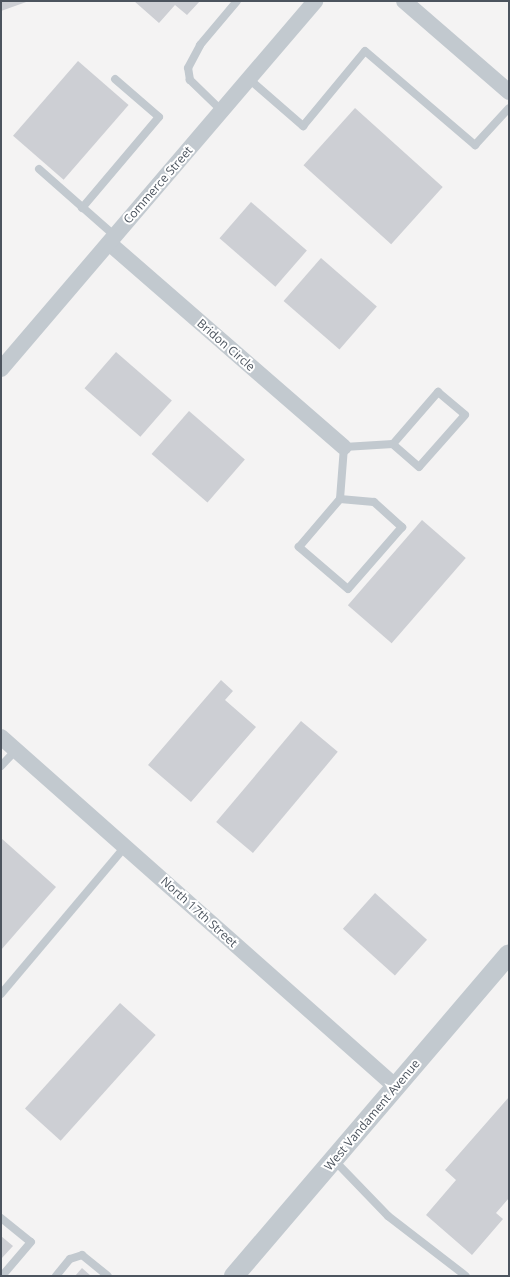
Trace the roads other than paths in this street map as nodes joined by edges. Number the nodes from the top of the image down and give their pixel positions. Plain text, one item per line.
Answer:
1 (237, 1) edge
2 (315, 1) edge
3 (404, 1) edge
4 (115, 79) dead end
5 (249, 79) junction
6 (509, 92) edge
7 (509, 108) edge
8 (222, 111) junction
9 (39, 169) dead end
10 (82, 208) junction
11 (112, 240) junction
12 (1, 369) edge
13 (393, 444) junction
14 (344, 447) junction
15 (340, 499) junction
16 (1, 737) edge
17 (16, 750) junction
18 (1, 766) edge
19 (125, 847) junction
20 (509, 954) edge
21 (1, 994) edge
22 (396, 1087) junction
23 (334, 1160) junction
24 (1, 1218) edge
25 (2, 1276) edge
26 (56, 1276) edge
27 (108, 1276) edge
28 (234, 1276) edge
29 (466, 1276) edge

1 - 8 lane
2 - 5 street, Commerce Street
3 - 6 street
4 - 10 lane
5 - 7 lane
5 - 8 street, Commerce Street
8 - 11 street, Commerce Street
9 - 10 lane
10 - 11 lane
11 - 12 street, Commerce Street
11 - 14 street, Bridon Circle
13 - 13 lane
13 - 14 lane
14 - 15 lane
15 - 15 lane
16 - 17 street, North 17th Street
17 - 18 lane
17 - 19 street, North 17th Street
19 - 21 lane
19 - 22 street, North 17th Street
20 - 22 street, West Vandament Avenue
22 - 23 street, West Vandament Avenue
23 - 28 street, West Vandament Avenue
23 - 29 lane
24 - 25 lane
26 - 27 lane

